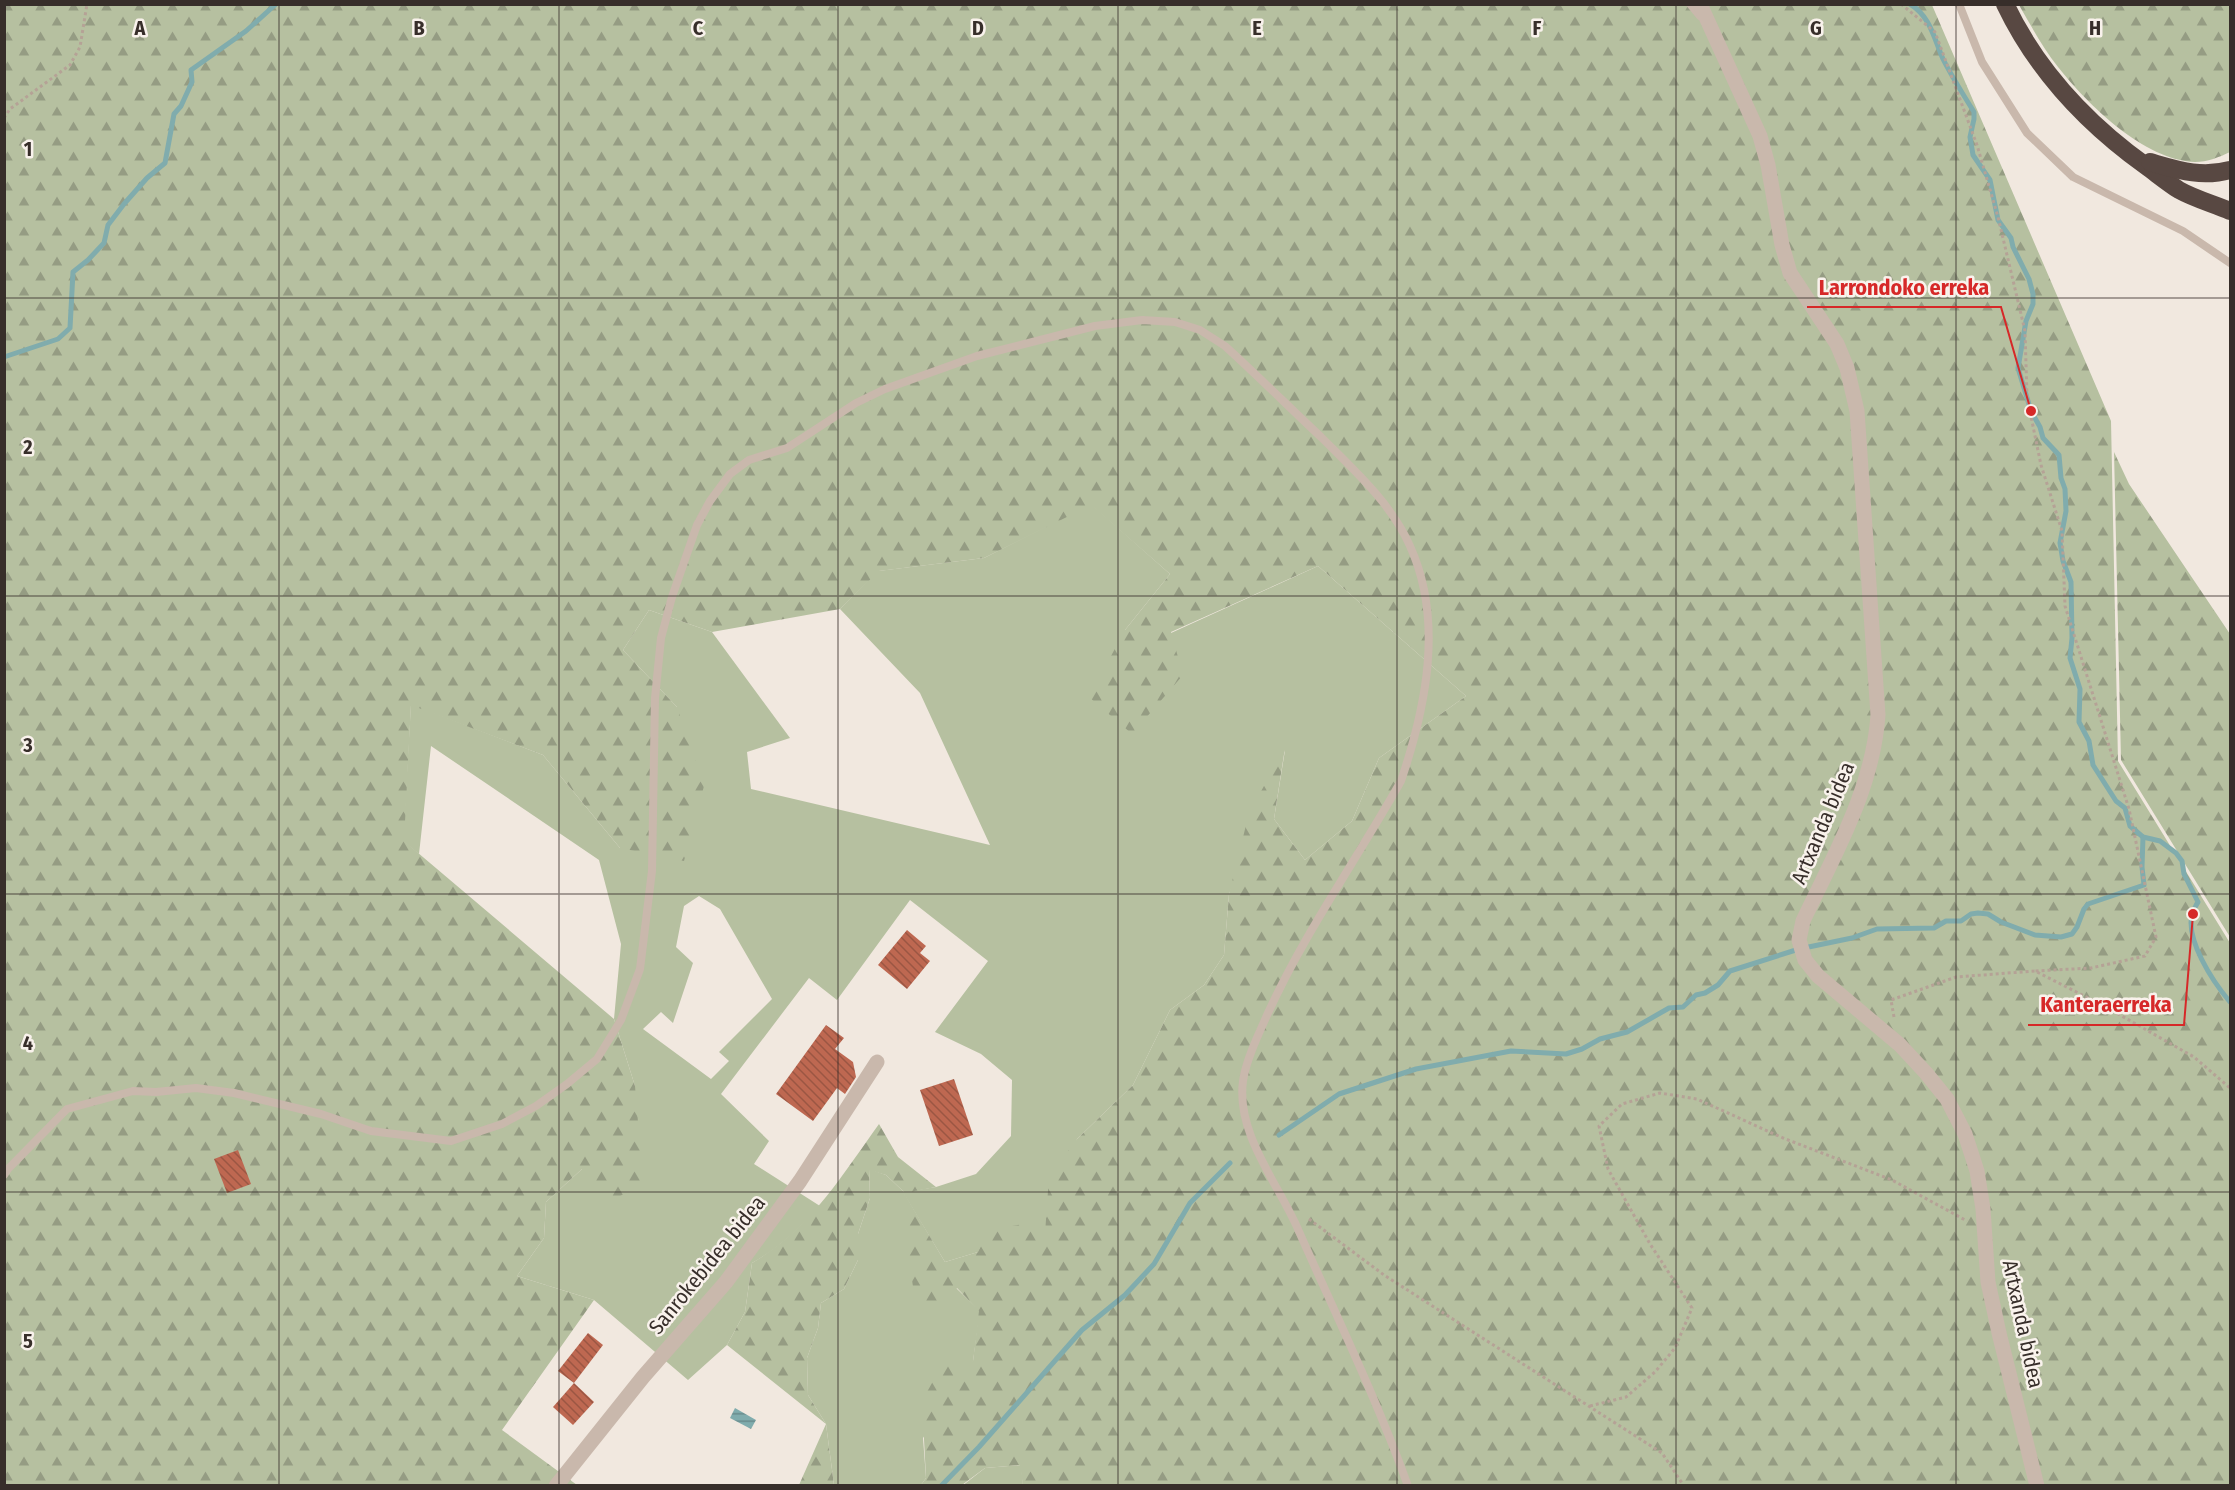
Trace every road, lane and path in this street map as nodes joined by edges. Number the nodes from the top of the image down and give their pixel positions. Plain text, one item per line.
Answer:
1 (87, 4) edge
2 (1690, 4) edge
3 (1701, 4) edge
4 (1901, 4) edge
5 (1959, 4) edge
6 (2004, 4) edge
7 (1708, 26) junction
8 (4, 118) edge
9 (2133, 157) junction
10 (2230, 170) edge
11 (2230, 211) edge
12 (2230, 262) edge
13 (2035, 971) junction
14 (1900, 1045) junction
15 (877, 1062) dead end
16 (2230, 1088) edge
17 (4, 1176) edge
18 (1286, 1202) junction
19 (1985, 1230) junction
20 (1590, 1406) junction
21 (556, 1485) edge
22 (1408, 1485) edge
23 (1684, 1485) edge
24 (2037, 1485) edge

1 - 8 path
2 - 7 lane, Artxanda bidea
3 - 7 street, Artxanda bidea
4 - 13 path
5 - 12 lane
6 - 9 highway
7 - 14 street, Artxanda bidea
9 - 10 highway
9 - 11 highway
13 - 14 path
13 - 16 path
14 - 19 street, Artxanda bidea
15 - 21 street, Sanrokebidea bidea
17 - 18 lane
18 - 20 path
18 - 22 lane
19 - 20 path
19 - 24 street, Artxanda bidea
20 - 23 path

